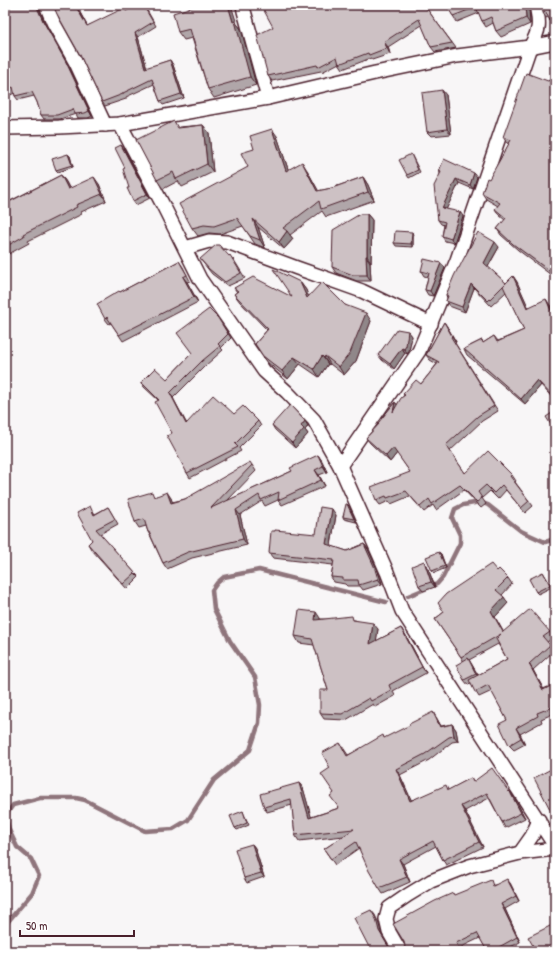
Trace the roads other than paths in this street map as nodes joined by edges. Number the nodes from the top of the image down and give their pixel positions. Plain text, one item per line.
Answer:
1 (46, 5) edge
2 (243, 5) edge
3 (536, 5) edge
4 (555, 42) edge
5 (530, 47) junction
6 (268, 98) junction
7 (120, 124) junction
8 (105, 125) junction
9 (5, 128) edge
10 (185, 248) junction
11 (430, 324) junction
12 (340, 466) junction
13 (539, 820) junction
14 (555, 846) edge
15 (555, 849) edge
16 (520, 853) junction
17 (400, 951) edge

1 - 8 street
2 - 6 street
3 - 5 street
4 - 5 street
5 - 6 street
5 - 11 street
6 - 7 street
7 - 8 street
7 - 10 street
8 - 9 street
10 - 11 street
10 - 12 street
11 - 12 street
12 - 13 street
13 - 14 street
13 - 16 street
15 - 16 street
16 - 17 street

